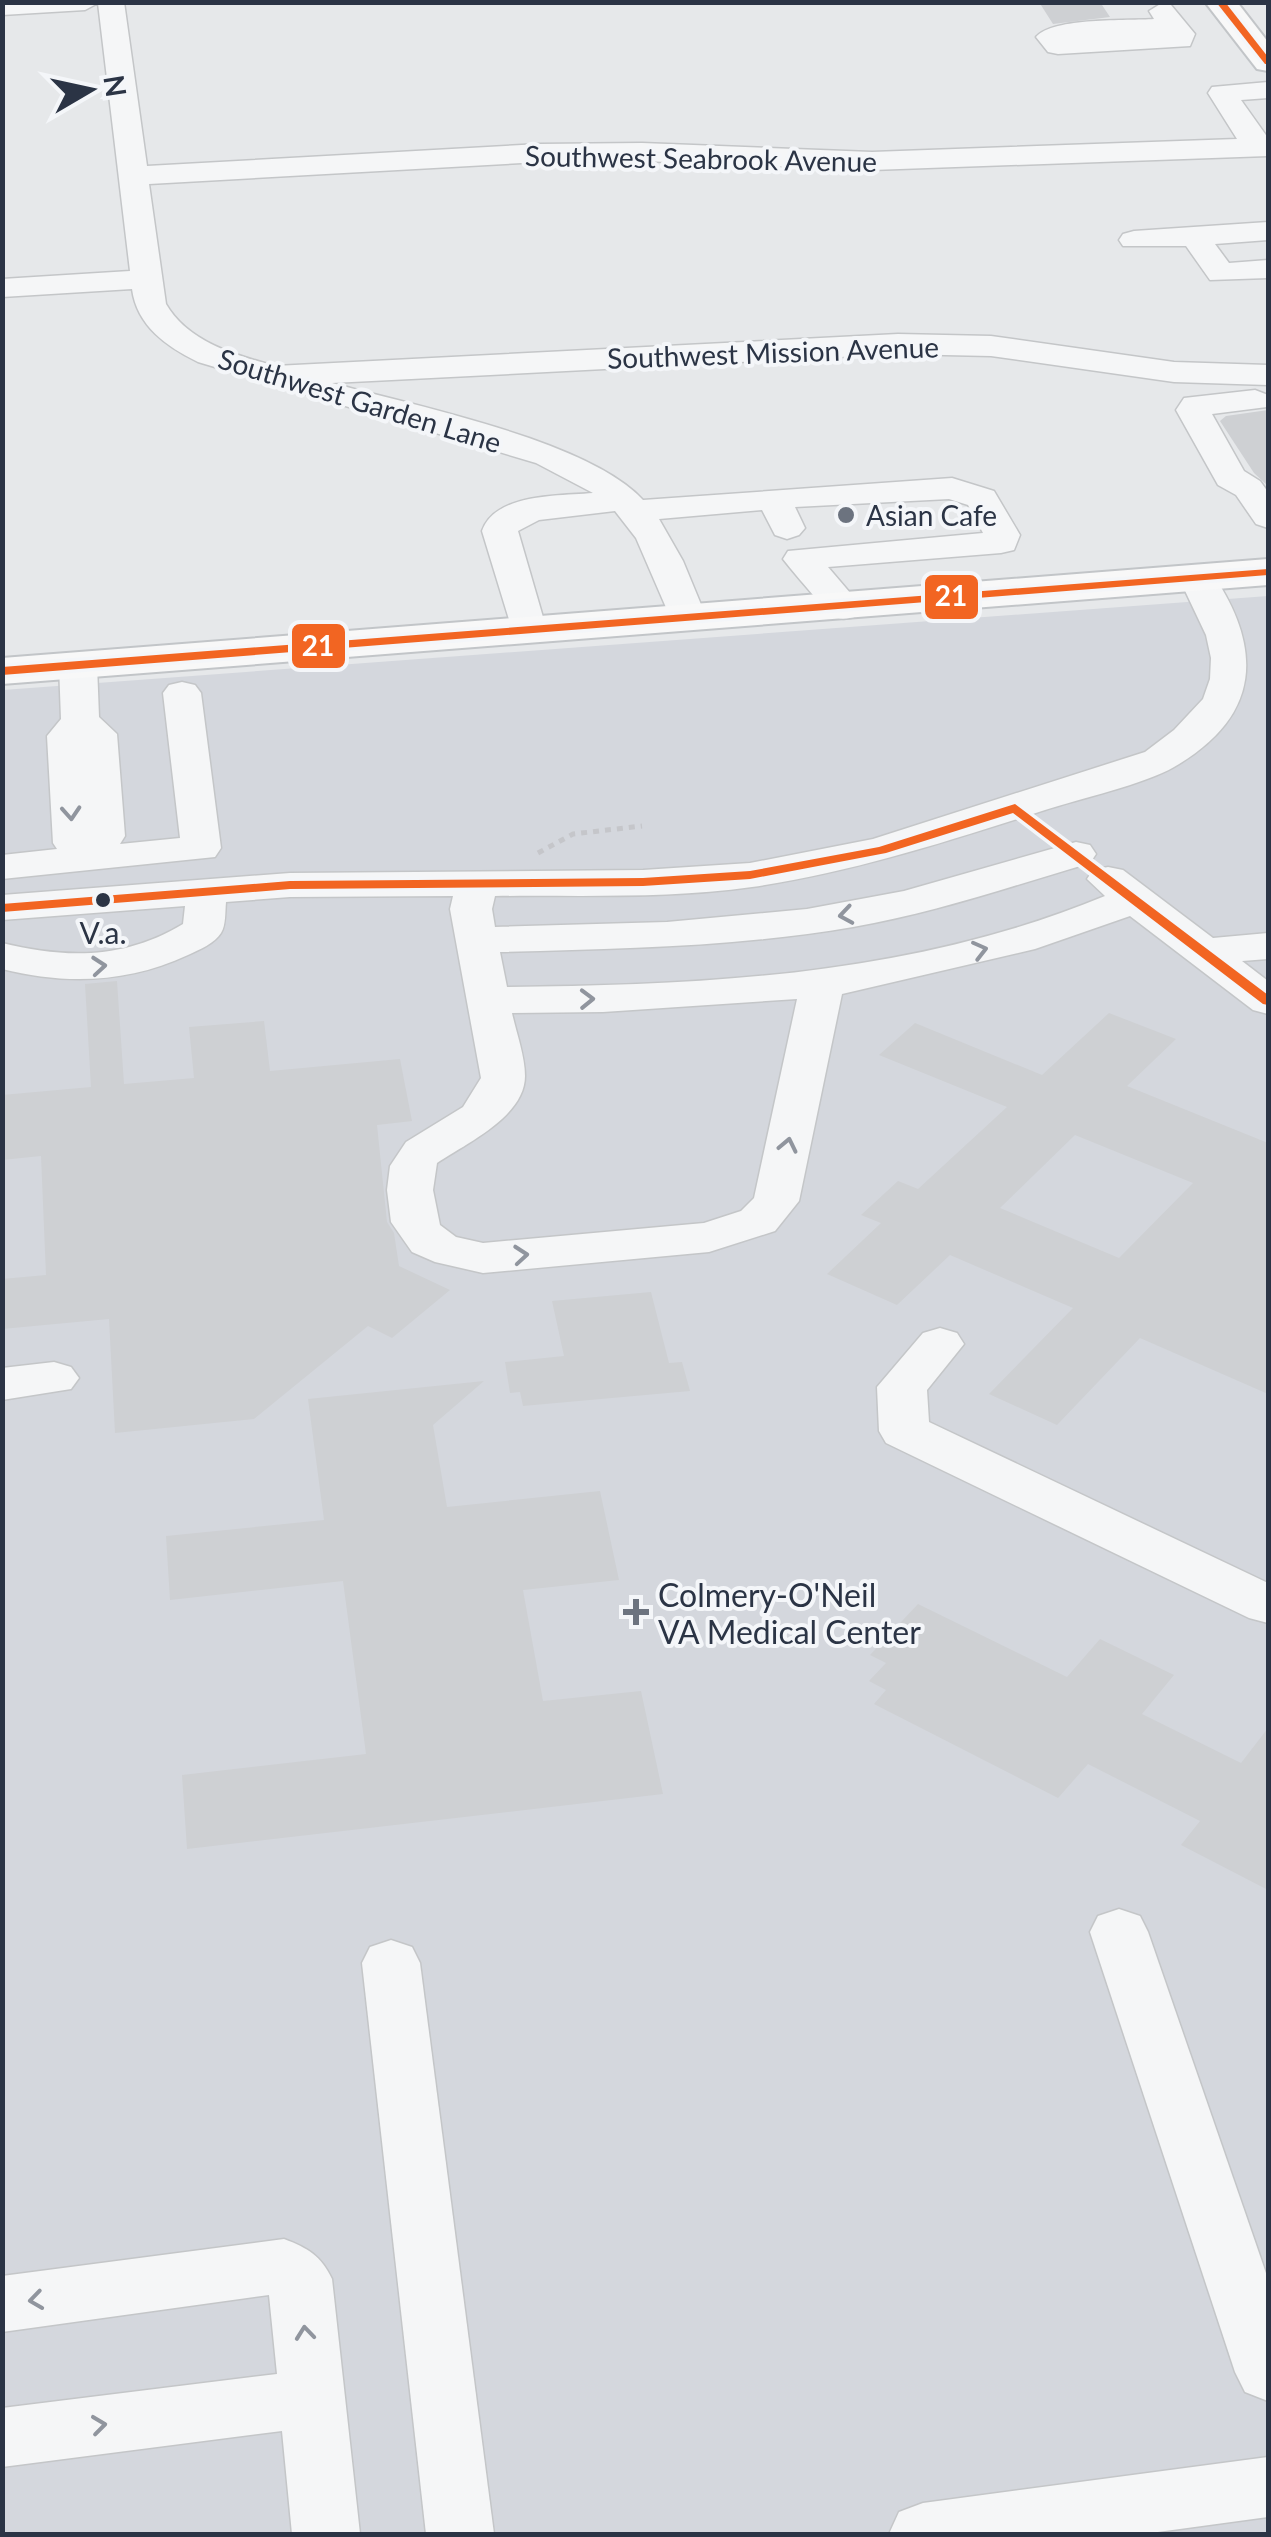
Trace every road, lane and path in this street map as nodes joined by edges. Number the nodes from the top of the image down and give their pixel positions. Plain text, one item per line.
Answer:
1 (85, 2) edge
2 (111, 2) edge
3 (1221, 4) edge
4 (2, 7) edge
5 (1130, 29) edge
6 (1266, 56) edge
7 (1268, 90) edge
8 (1238, 119) junction
9 (1141, 133) junction
10 (1262, 147) edge
11 (133, 176) junction
12 (1268, 214) edge
13 (1194, 222) junction
14 (1268, 234) edge
15 (1134, 240) dead end
16 (1268, 266) edge
17 (146, 280) junction
18 (2, 288) edge
19 (1268, 375) edge
20 (276, 376) junction
21 (1196, 389) junction
22 (1268, 400) edge
23 (1254, 492) edge
24 (774, 498) junction
25 (630, 506) junction
26 (801, 559) junction
27 (1268, 572) edge
28 (1197, 578) junction
29 (845, 608) junction
30 (689, 619) junction
31 (528, 631) junction
32 (78, 665) junction
33 (2, 670) edge
34 (182, 693) dead end
35 (1015, 808) junction
36 (642, 826) dead end
37 (1076, 854) junction
38 (2, 867) edge
39 (94, 869) junction
40 (497, 882) junction
41 (207, 889) junction
42 (1134, 899) junction
43 (2, 908) edge
44 (480, 940) junction
45 (1268, 946) edge
46 (1204, 952) junction
47 (2, 956) edge
48 (822, 985) junction
49 (490, 1000) junction
50 (1268, 1002) edge
51 (940, 1344) dead end
52 (54, 1378) dead end
53 (2, 1384) edge
54 (1268, 1605) edge
55 (1119, 1932) dead end
56 (391, 1964) dead end
57 (2, 2304) edge
58 (1268, 2372) edge
59 (312, 2398) junction
60 (2, 2438) edge
61 (1268, 2487) edge
62 (326, 2534) edge
63 (460, 2534) edge
64 (923, 2534) edge

1 - 4 street
2 - 11 street, Southwest Garden Lane
3 - 5 street
3 - 6 main road
7 - 8 street
8 - 9 street
8 - 10 street
9 - 10 street, Southwest Seabrook Avenue
9 - 11 street, Southwest Seabrook Avenue
11 - 17 street, Southwest Garden Lane
12 - 13 street
13 - 14 street
13 - 15 street
13 - 16 street
14 - 16 street
17 - 18 street
17 - 20 street, Southwest Garden Lane
19 - 21 street, Southwest Mission Avenue
20 - 21 street, Southwest Mission Avenue
20 - 25 street, Southwest Garden Lane
21 - 22 street
21 - 23 street
24 - 25 street
24 - 26 street
24 - 26 street
25 - 30 street, Southwest Garden Lane
25 - 31 street
26 - 29 street
27 - 28 main road
28 - 29 main road
28 - 35 street
29 - 30 main road
30 - 31 main road
31 - 32 main road
32 - 33 main road
32 - 39 street
34 - 39 street
35 - 37 street
35 - 40 street
36 - 40 path
37 - 42 street
37 -> 44 street
38 - 39 street
39 - 41 street
39 - 43 street
40 - 41 street
40 - 44 street
47 -> 41 street
42 - 46 street
48 -> 42 street
44 - 49 street
45 - 46 street
46 - 50 street
49 -> 48 street
49 -> 48 street
51 - 54 street
52 - 53 street
55 - 58 street
56 - 63 street
59 -> 57 street
60 -> 59 street
59 - 62 street
61 - 64 street

